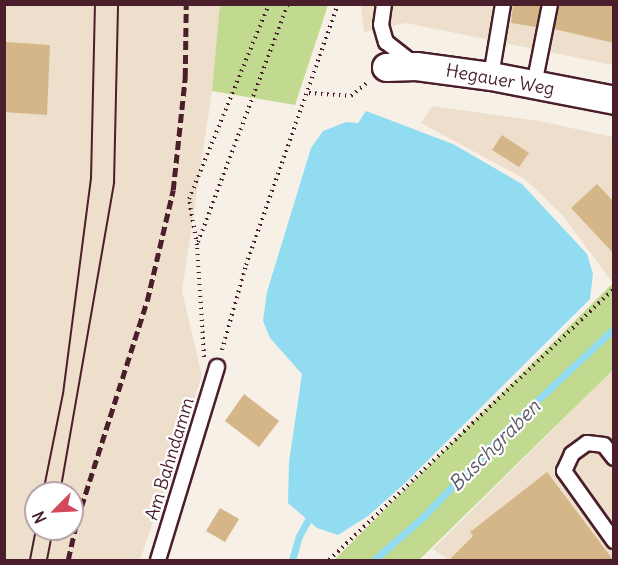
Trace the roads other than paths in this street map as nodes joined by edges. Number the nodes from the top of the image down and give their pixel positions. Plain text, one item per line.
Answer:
1 (384, 4) edge
2 (502, 4) edge
3 (549, 4) edge
4 (416, 66) junction
5 (386, 67) road end
6 (491, 76) junction
7 (534, 85) junction
8 (614, 100) edge
9 (217, 367) road end
10 (614, 458) edge
11 (614, 541) edge
12 (158, 561) edge

1 - 4 lane
2 - 6 lane
3 - 7 lane
4 - 5 street, Hegauer Weg
4 - 6 street, Hegauer Weg
6 - 7 street, Hegauer Weg
7 - 8 street, Hegauer Weg
9 - 12 lane, Am Bahndamm
10 - 11 lane

